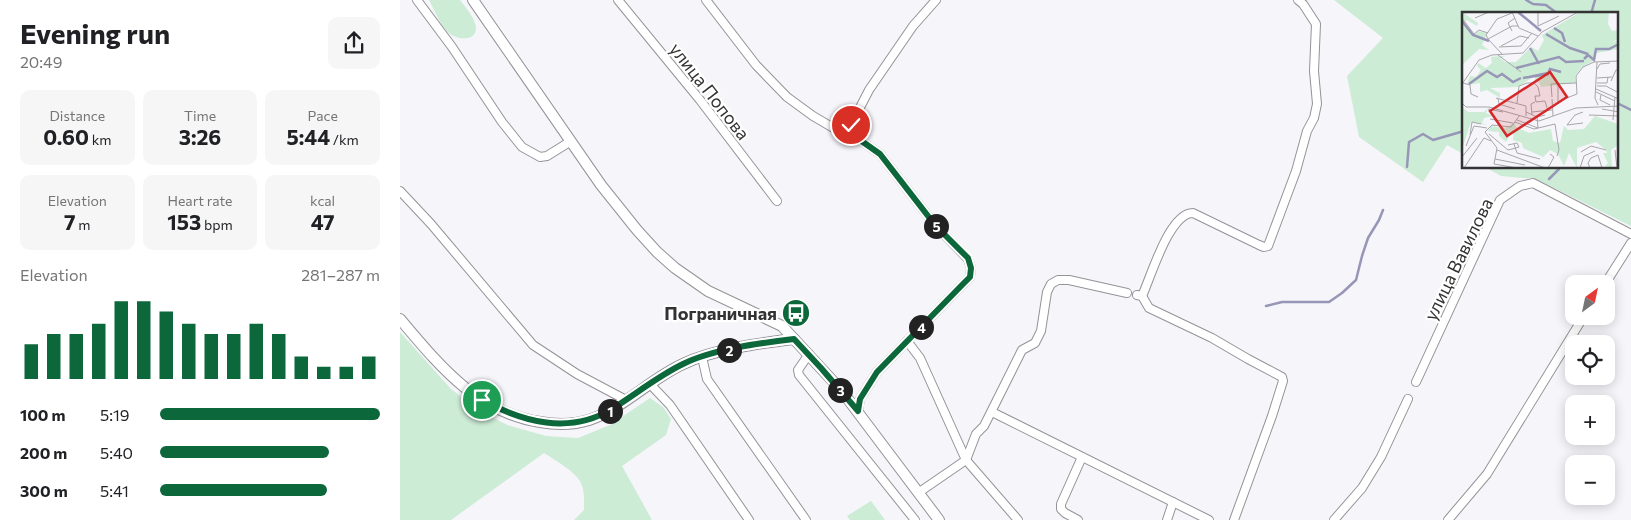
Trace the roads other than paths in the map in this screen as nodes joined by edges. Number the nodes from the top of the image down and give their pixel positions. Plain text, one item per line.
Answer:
1 (417, 0) edge
2 (474, 0) edge
3 (618, 0) edge
4 (706, 0) edge
5 (936, 0) edge
6 (1298, 0) edge
7 (853, 135) junction
8 (571, 141) junction
9 (400, 191) edge
10 (777, 202) dead end
11 (1631, 234) edge
12 (1631, 243) edge
13 (1611, 275) edge
14 (1127, 293) dead end
15 (400, 319) edge
16 (1578, 325) edge
17 (794, 339) junction
18 (907, 342) junction
19 (809, 354) junction
20 (702, 357) junction
21 (1416, 382) dead end
22 (650, 384) junction
23 (1408, 399) dead end
24 (626, 400) junction
25 (858, 411) junction
26 (992, 412) junction
27 (1082, 456) junction
28 (966, 460) junction
29 (918, 493) junction
30 (1173, 502) junction
31 (749, 520) edge
32 (806, 520) edge
33 (915, 520) edge
34 (939, 520) edge
35 (1018, 520) edge
36 (1078, 520) edge
37 (1167, 520) edge
38 (1208, 520) edge
39 (1234, 520) edge
40 (1334, 520) edge
41 (1448, 520) edge

1 - 8 street
2 - 8 main road
3 - 10 street, улица Попова
4 - 7 street
5 - 7 street
6 - 39 street
7 - 18 street
8 - 17 main road
9 - 24 street
11 - 21 street, улица Вавилова
12 - 13 street
14 - 26 street
15 - 24 main road
16 - 41 street
17 - 19 main road
17 - 20 main road
18 - 25 street
18 - 28 street
19 - 25 main road
19 - 33 street
20 - 22 main road
20 - 32 street
22 - 24 main road
22 - 31 street
23 - 40 street
25 - 29 main road
26 - 27 street
26 - 28 street
27 - 30 street
27 - 36 street
28 - 29 street
28 - 35 street
29 - 34 main road
30 - 37 street
30 - 38 street

